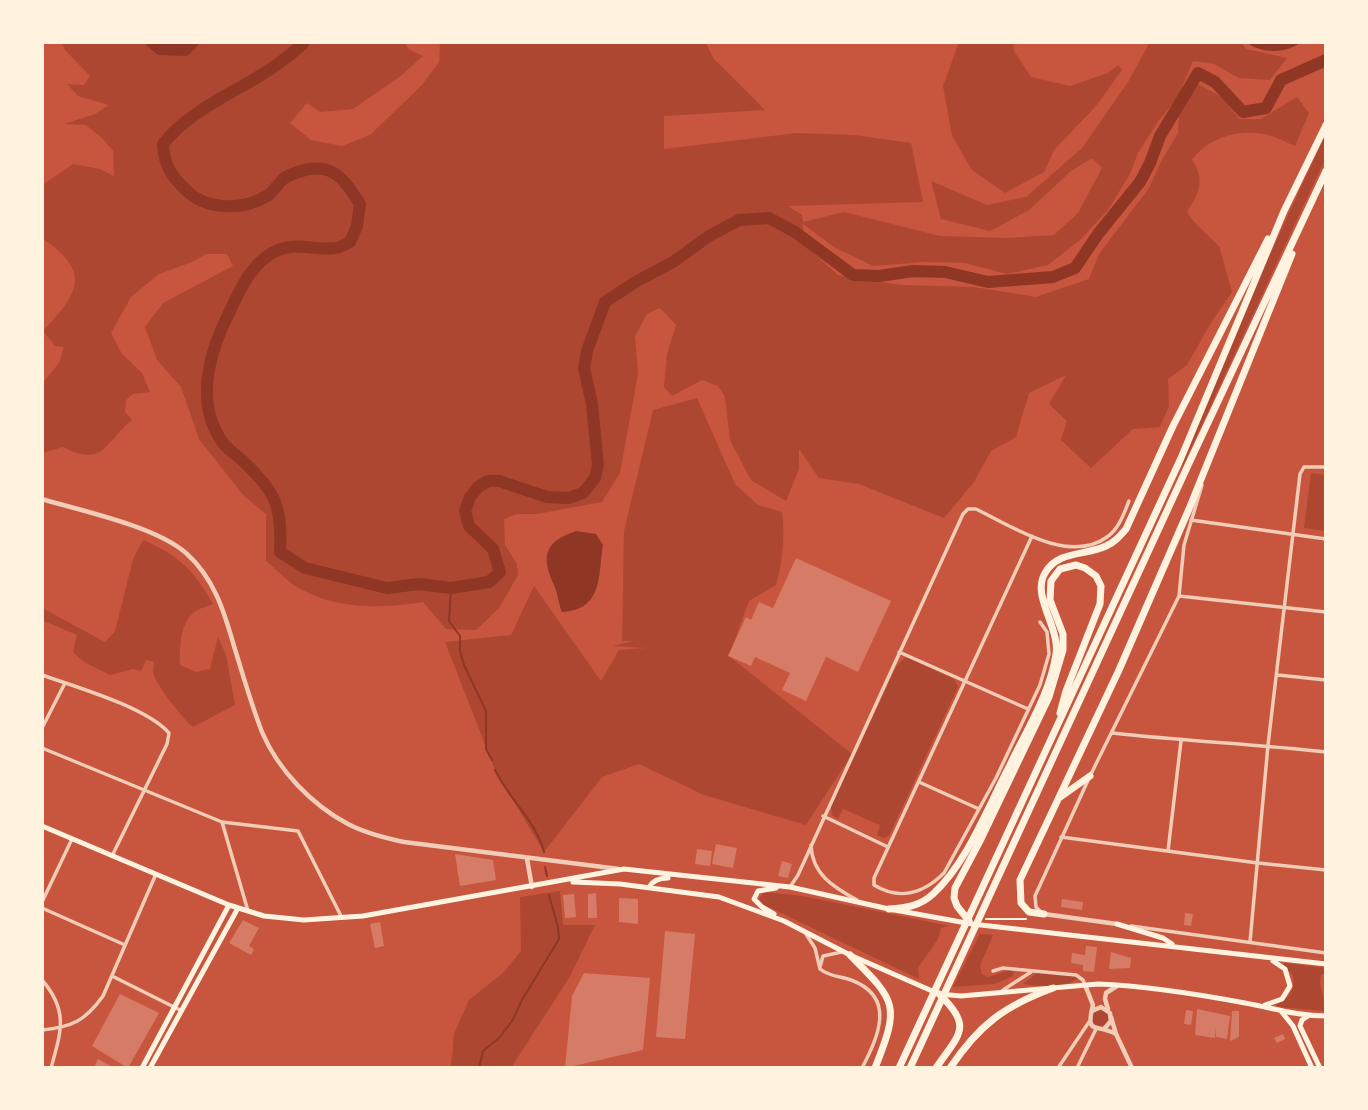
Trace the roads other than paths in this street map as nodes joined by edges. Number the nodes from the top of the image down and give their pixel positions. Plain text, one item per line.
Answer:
1 (1326, 125) edge
2 (1326, 171) edge
3 (1284, 211) junction
4 (1303, 220) junction
5 (1213, 453) junction
6 (1326, 467) edge
7 (42, 499) edge
8 (1129, 501) dead end
9 (1191, 520) junction
10 (1032, 536) junction
11 (1294, 536) junction
12 (1326, 539) edge
13 (1179, 596) junction
14 (1285, 608) junction
15 (1326, 612) edge
16 (1040, 622) dead end
17 (899, 652) junction
18 (42, 675) edge
19 (1278, 675) junction
20 (1326, 680) edge
21 (964, 681) junction
22 (65, 683) junction
23 (1028, 709) junction
24 (42, 728) edge
25 (1055, 732) junction
26 (1112, 733) junction
27 (1181, 741) junction
28 (1268, 745) junction
29 (42, 748) edge
30 (1326, 752) edge
31 (1090, 776) junction
32 (919, 782) junction
33 (145, 789) junction
34 (1059, 799) junction
35 (979, 809) junction
36 (823, 816) junction
37 (222, 822) junction
38 (42, 826) edge
39 (1061, 837) junction
40 (72, 839) junction
41 (811, 843) junction
42 (888, 847) junction
43 (1168, 851) junction
44 (112, 856) junction
45 (527, 859) junction
46 (1258, 863) junction
47 (624, 869) junction
48 (1326, 870) edge
49 (156, 874) junction
50 (699, 879) junction
51 (563, 882) junction
52 (532, 887) junction
53 (649, 887) junction
54 (788, 887) junction
55 (42, 902) edge
56 (863, 904) junction
57 (229, 905) junction
58 (42, 908) edge
59 (238, 908) junction
60 (889, 909) junction
61 (248, 911) junction
62 (1044, 914) junction
63 (342, 919) junction
64 (783, 921) junction
65 (972, 923) junction
66 (1117, 924) junction
67 (804, 932) junction
68 (1250, 942) junction
69 (125, 945) junction
70 (1175, 946) junction
71 (846, 953) junction
72 (1326, 953) edge
73 (1269, 958) junction
74 (1326, 964) edge
75 (820, 969) junction
76 (993, 971) dead end
77 (1032, 971) junction
78 (112, 976) junction
79 (42, 981) edge
80 (1086, 985) junction
81 (1118, 985) junction
82 (1053, 988) junction
83 (939, 993) junction
84 (998, 993) junction
85 (174, 1006) junction
86 (1261, 1006) junction
87 (180, 1010) junction
88 (1108, 1010) junction
89 (1281, 1011) junction
90 (1091, 1012) junction
91 (1311, 1016) junction
92 (1326, 1016) edge
93 (1111, 1017) junction
94 (1089, 1022) junction
95 (62, 1028) junction
96 (1096, 1029) junction
97 (1104, 1029) junction
98 (42, 1030) edge
99 (1298, 1030) junction
100 (1116, 1034) junction
101 (51, 1068) edge
102 (142, 1068) edge
103 (150, 1068) edge
104 (862, 1068) edge
105 (875, 1068) edge
106 (899, 1068) edge
107 (910, 1068) edge
108 (936, 1068) edge
109 (950, 1068) edge
110 (1058, 1068) edge
111 (1077, 1068) edge
112 (1132, 1068) edge
113 (1312, 1068) edge
114 (1320, 1068) edge

1 - 3 highway
2 - 4 highway
3 - 25 highway
3 - 60 highway
4 - 5 highway
4 - 107 highway
5 - 9 street
5 - 34 highway
6 - 11 street
7 - 45 street
8 - 10 street
9 - 11 street
9 - 13 street
10 - 17 street
10 - 21 street
11 - 12 street
11 - 14 street
13 - 14 street
13 - 26 street
14 - 15 street
14 - 19 street
16 - 23 street
17 - 21 street
17 - 36 street
18 - 22 street
19 - 20 street
19 - 28 street
21 - 23 street
21 - 32 street
22 - 24 street
22 - 33 street
23 - 35 street
25 - 65 highway
25 - 106 highway
26 - 27 street
26 - 31 street
27 - 28 street
27 - 43 street
28 - 30 street
28 - 46 street
29 - 33 street
31 - 34 highway
31 - 39 street
32 - 35 street
32 - 42 street
33 - 37 street
33 - 44 street
34 - 62 highway
35 - 42 street
36 - 41 street
36 - 42 street
37 - 61 street
37 - 63 street
38 - 40 main road
39 - 43 street
39 - 62 street
40 - 44 main road
40 - 55 street
41 - 54 street
41 - 56 street
43 - 46 street
44 - 49 main road
45 - 47 street
45 - 52 street
46 - 48 street
46 - 68 street
47 - 50 main road
47 - 51 main road
49 - 57 main road
49 - 69 street
50 - 53 main road
50 - 54 main road
51 - 52 main road
51 - 53 main road
52 - 63 main road
53 - 64 main road
54 - 56 main road
54 - 64 main road
56 - 60 main road
57 - 59 main road
57 - 85 main road
58 - 69 street
59 - 61 main road
59 - 87 main road
60 - 65 main road
61 - 63 main road
62 - 66 street
64 - 67 main road
65 - 70 main road
66 - 68 street
66 - 70 main road
67 - 71 main road
67 - 75 street
68 - 72 street
69 - 78 street
70 - 73 main road
71 - 75 street
71 - 83 main road
71 - 105 highway
73 - 74 main road
73 - 86 main road
75 - 104 street
76 - 77 street
77 - 80 street
77 - 84 street
78 - 85 street
78 - 95 street
79 - 95 street
80 - 81 main road
80 - 82 main road
80 - 90 street
81 - 86 main road
81 - 88 street
82 - 84 main road
82 - 109 highway
83 - 84 main road
83 - 108 highway
85 - 87 street
85 - 102 main road
86 - 89 main road
87 - 103 main road
88 - 90 street
88 - 93 street
89 - 91 main road
89 - 99 main road
90 - 94 street
91 - 92 main road
91 - 99 main road
93 - 97 street
93 - 100 street
94 - 96 street
94 - 110 street
95 - 98 street
95 - 101 street
96 - 97 street
96 - 111 street
97 - 100 street
99 - 113 main road
99 - 114 main road
100 - 112 street

